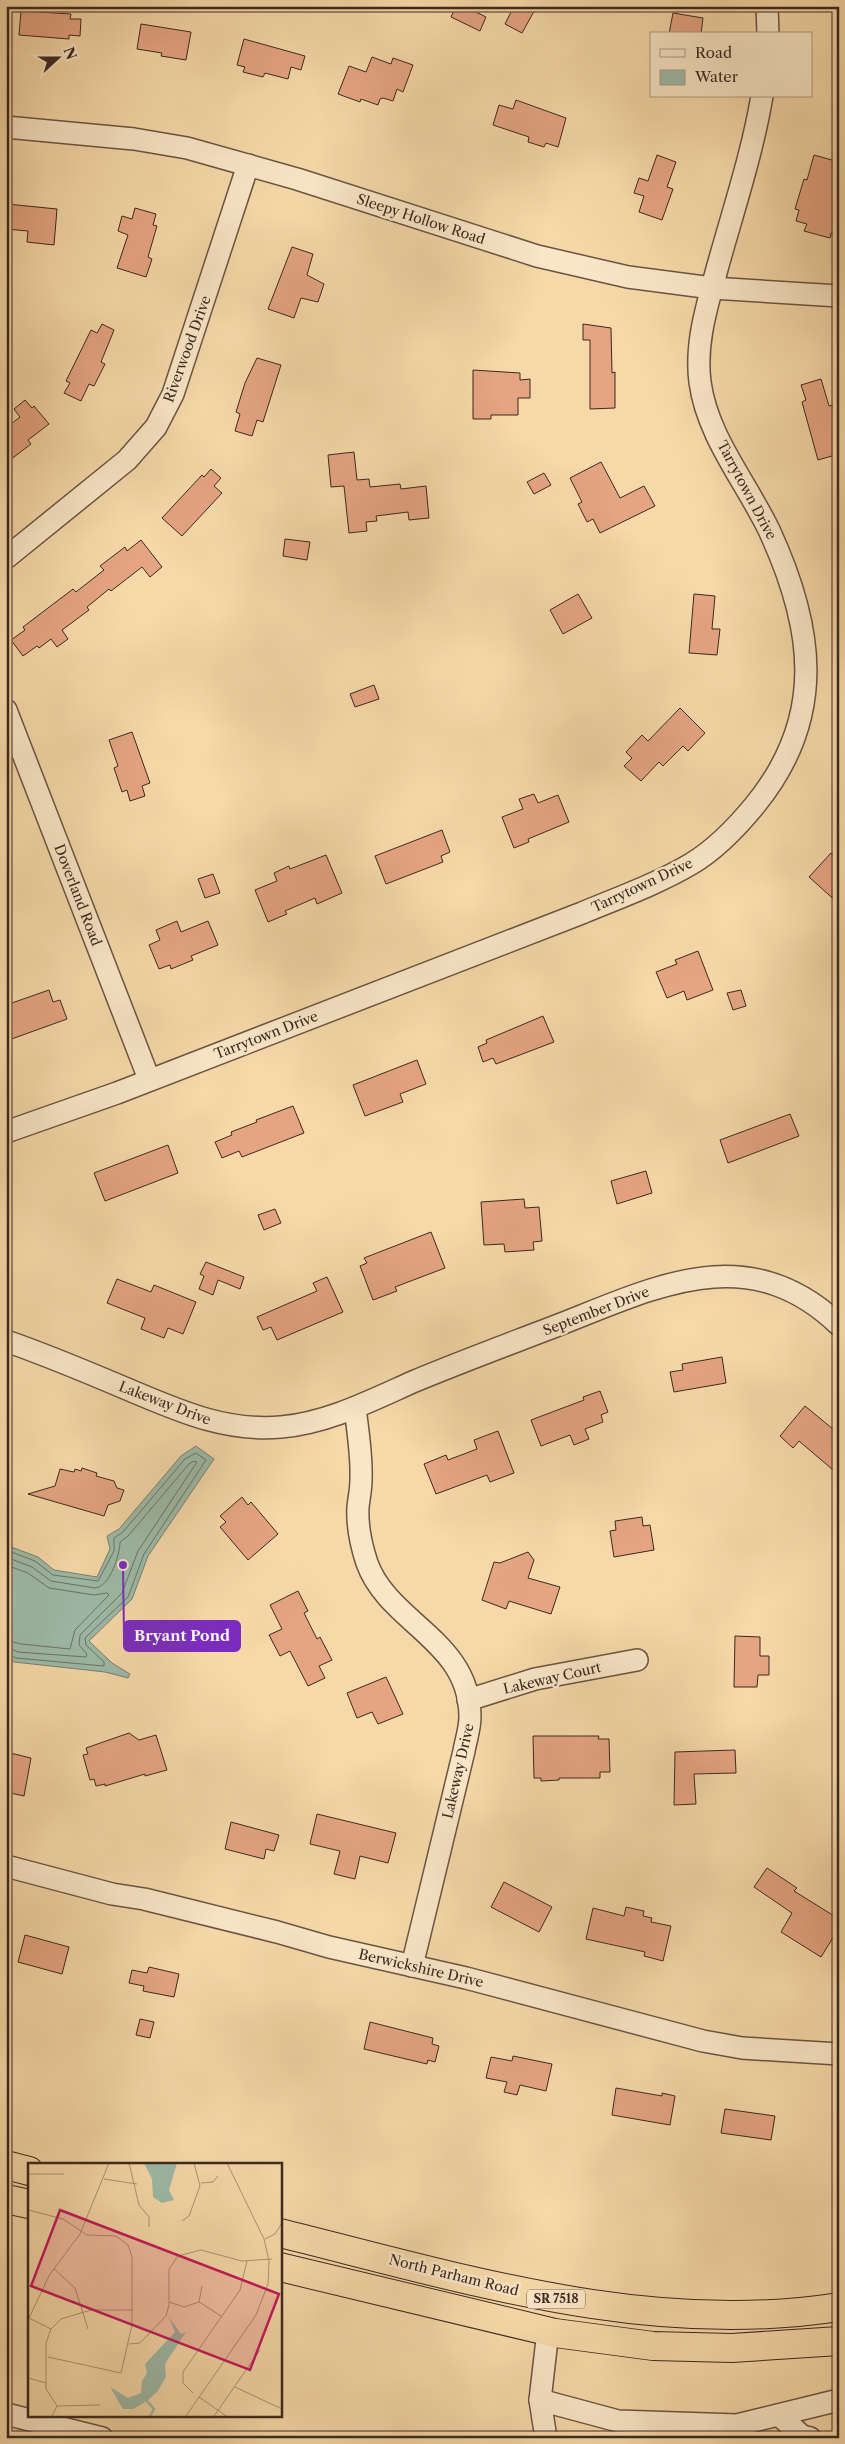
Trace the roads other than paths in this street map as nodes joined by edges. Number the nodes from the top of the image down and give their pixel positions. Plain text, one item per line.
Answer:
1 (767, 6) edge
2 (768, 32) edge
3 (762, 98) edge
4 (6, 126) edge
5 (248, 165) junction
6 (712, 288) junction
7 (839, 296) edge
8 (6, 558) edge
9 (6, 710) edge
10 (149, 1080) junction
11 (6, 1132) edge
12 (839, 1325) edge
13 (6, 1341) edge
14 (355, 1408) junction
15 (637, 1660) dead end
16 (468, 1700) junction
17 (6, 1866) edge
18 (412, 1966) junction
19 (839, 2054) edge
20 (6, 2165) edge
21 (28, 2171) edge
22 (6, 2199) edge
23 (28, 2204) edge
24 (281, 2233) edge
25 (281, 2266) edge
26 (839, 2307) edge
27 (548, 2332) junction
28 (839, 2340) edge
29 (540, 2400) junction
30 (839, 2400) edge
31 (6, 2414) edge
32 (766, 2424) edge
33 (102, 2438) edge
34 (546, 2438) edge
35 (810, 2438) edge

1 - 2 street
3 - 6 street, Tarrytown Drive
4 - 5 street, Sleepy Hollow Road
5 - 6 street, Sleepy Hollow Road
5 - 8 street, Riverwood Drive
6 - 7 street, Sleepy Hollow Road
6 - 10 street, Tarrytown Drive
9 - 10 street, Doverland Road
10 - 11 street, Tarrytown Drive
12 - 14 street, September Drive
13 - 14 street, Lakeway Drive
14 - 16 street, Lakeway Drive
15 - 16 street, Lakeway Court
16 - 18 street, Lakeway Drive
17 - 18 street, Berwickshire Drive
18 - 19 street, Berwickshire Drive
20 - 21 highway
22 - 23 highway
24 - 26 highway, North Parham Road / SR 7518
25 - 27 highway, SR 7518
27 - 28 highway, SR 7518
27 - 29 street
29 - 32 street
29 - 34 street
30 - 32 street
31 - 33 street
32 - 35 street

